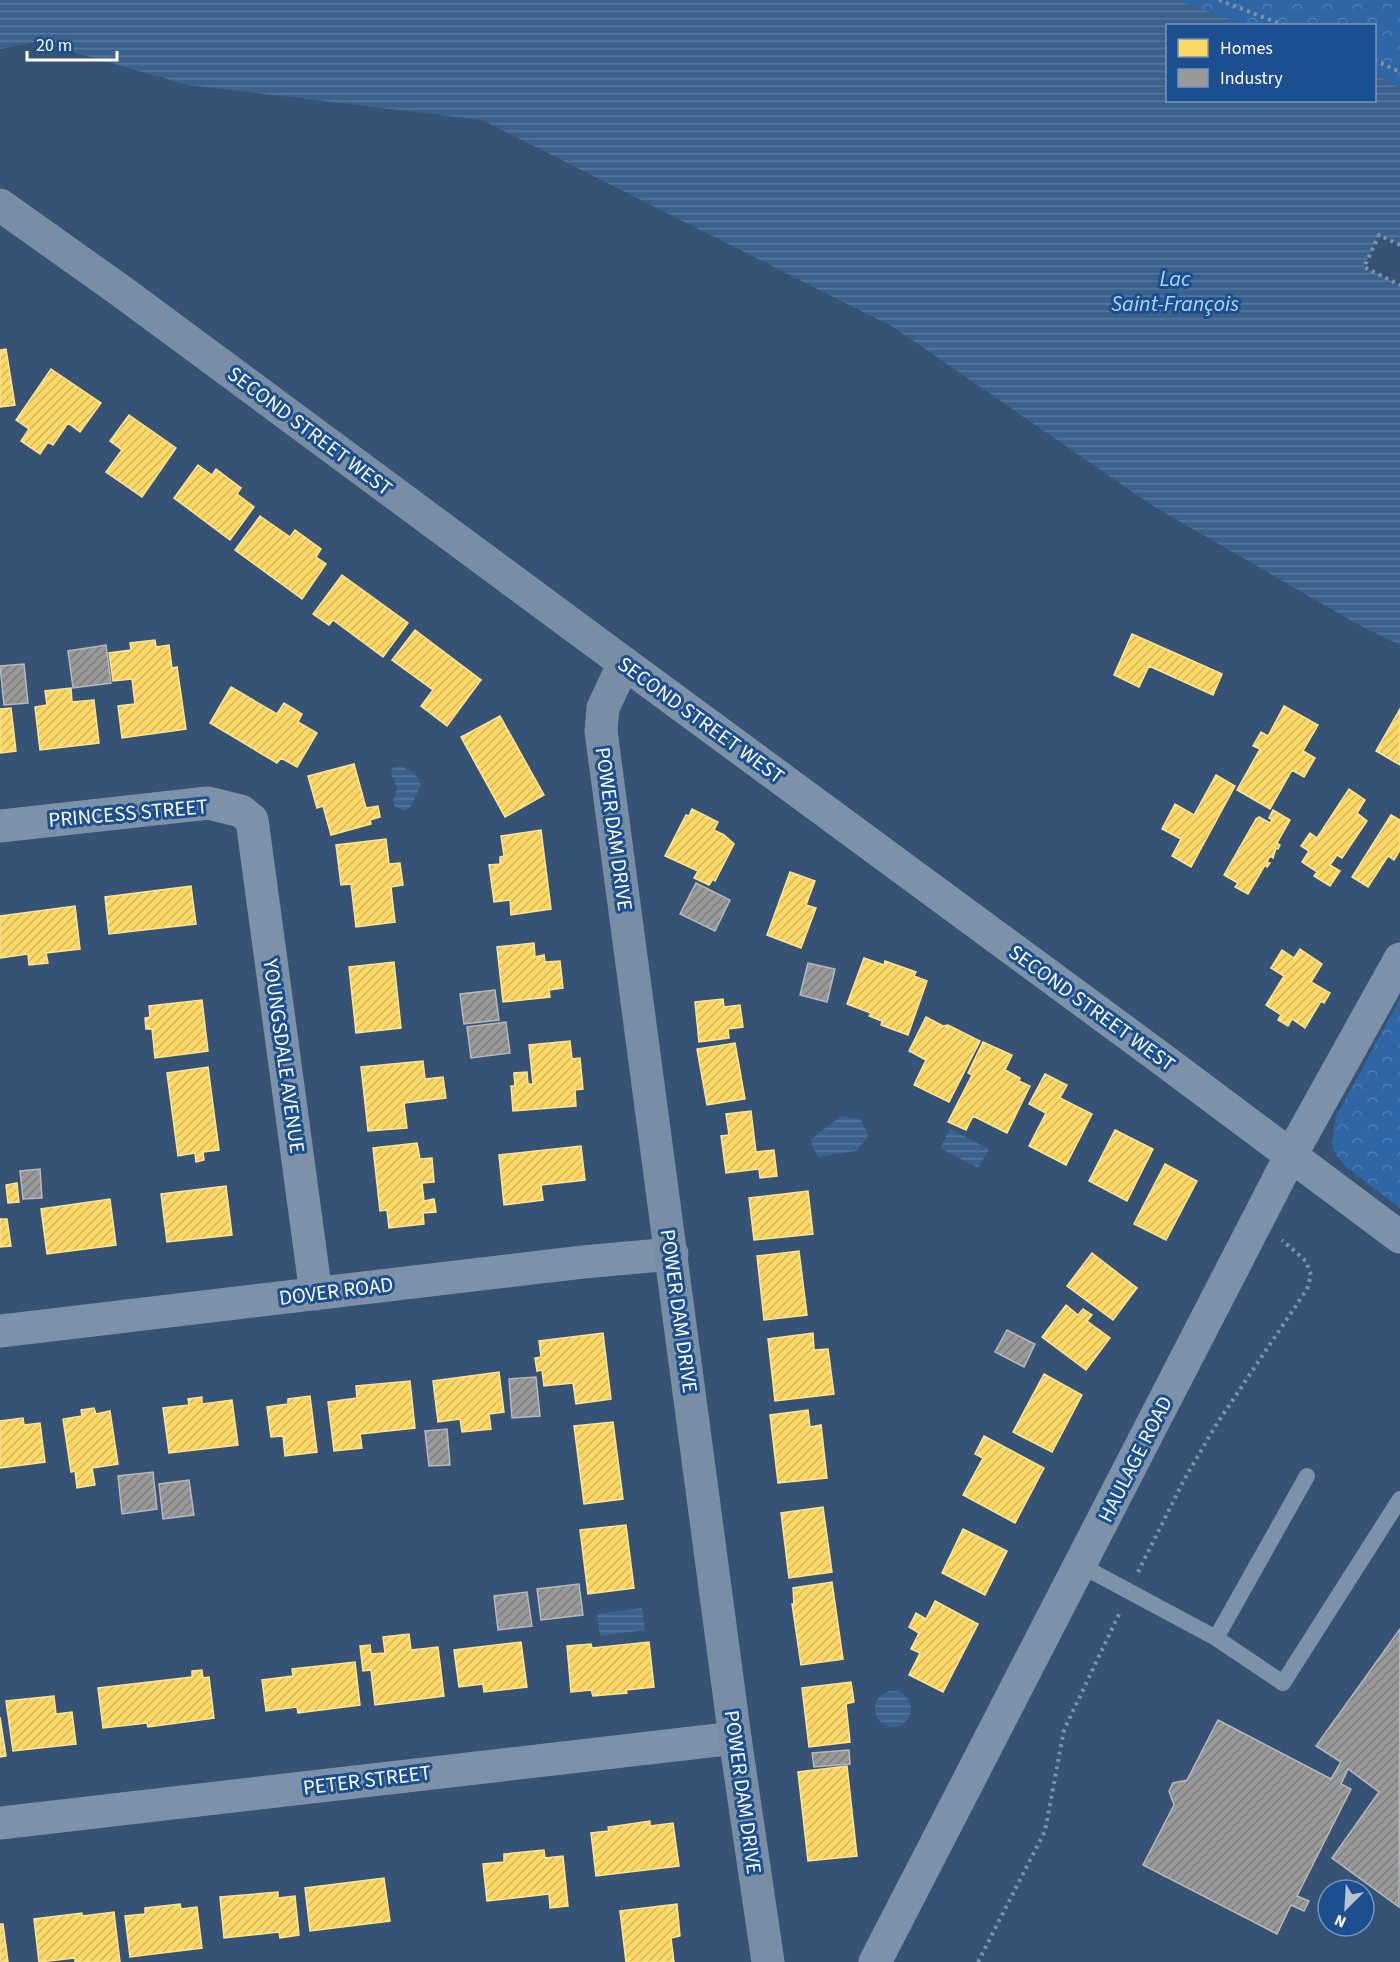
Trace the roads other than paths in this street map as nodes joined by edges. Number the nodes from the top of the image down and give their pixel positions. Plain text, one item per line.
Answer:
1 (0, 205) edge
2 (624, 663) junction
3 (252, 819) joint
4 (0, 826) edge
5 (1400, 959) edge
6 (1291, 1155) junction
7 (1400, 1237) edge
8 (672, 1254) junction
9 (316, 1294) junction
10 (0, 1331) edge
11 (1307, 1476) dead end
12 (1400, 1499) edge
13 (1080, 1565) junction
14 (1216, 1638) junction
15 (735, 1738) junction
16 (0, 1823) edge
17 (768, 1962) edge
18 (875, 1962) edge

1 - 2 main road, SECOND STREET WEST
2 - 6 street, SECOND STREET WEST
2 - 8 main road, POWER DAM DRIVE
3 - 4 street, PRINCESS STREET
3 - 9 street, YOUNGSDALE AVENUE
5 - 6 street, HAULAGE ROAD
6 - 7 street, SECOND STREET WEST
6 - 13 street, HAULAGE ROAD
8 - 9 street, DOVER ROAD
8 - 15 main road, POWER DAM DRIVE
9 - 10 street, DOVER ROAD
11 - 14 lane
12 - 14 lane
13 - 14 lane
13 - 18 street, HAULAGE ROAD
15 - 16 street, PETER STREET
15 - 17 main road, POWER DAM DRIVE

